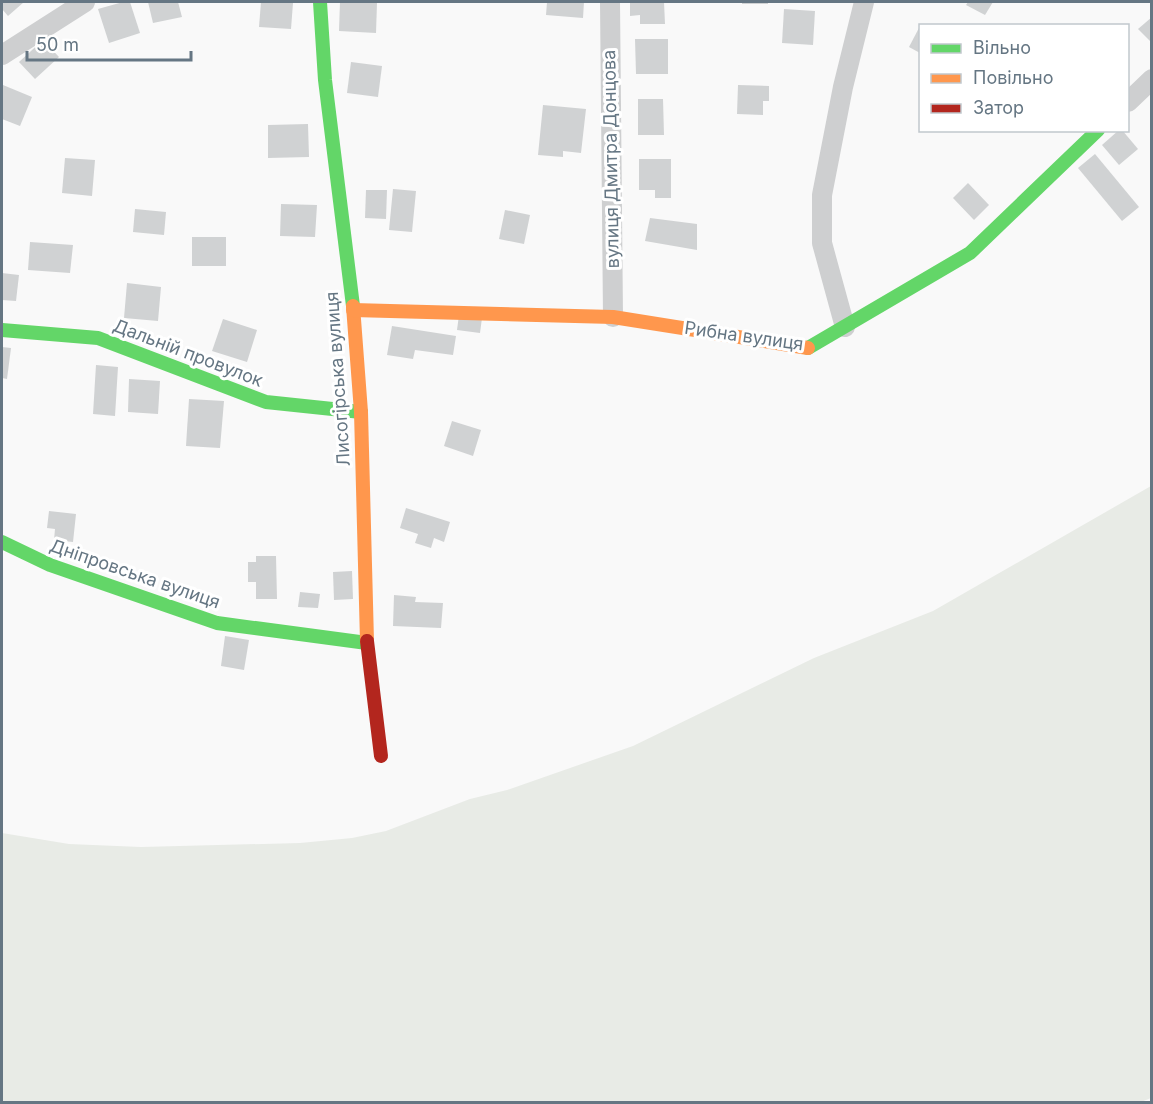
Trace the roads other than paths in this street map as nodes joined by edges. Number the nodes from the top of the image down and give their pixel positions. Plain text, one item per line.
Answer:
1 (85, 2) edge
2 (320, 2) edge
3 (610, 2) edge
4 (865, 2) edge
5 (2, 55) edge
6 (1152, 79) edge
7 (1129, 101) edge
8 (1096, 132) edge
9 (353, 310) junction
10 (613, 317) junction
11 (845, 327) junction
12 (2, 330) edge
13 (361, 412) junction
14 (2, 542) edge
15 (367, 643) junction
16 (381, 756) dead end

1 - 5 street
2 - 9 street, Лисогірська вулиця
3 - 10 street, вулиця Дмитра Донцова
4 - 11 street
6 - 7 street
8 - 11 street, Рибна вулиця
9 - 10 street, Рибна вулиця
9 - 13 street, Лисогірська вулиця
10 - 11 street, Рибна вулиця
12 - 13 street, Дальній провулок
13 - 15 street, Лисогірська вулиця
14 - 15 street, Дніпровська вулиця
15 - 16 street, Лисогірська вулиця

